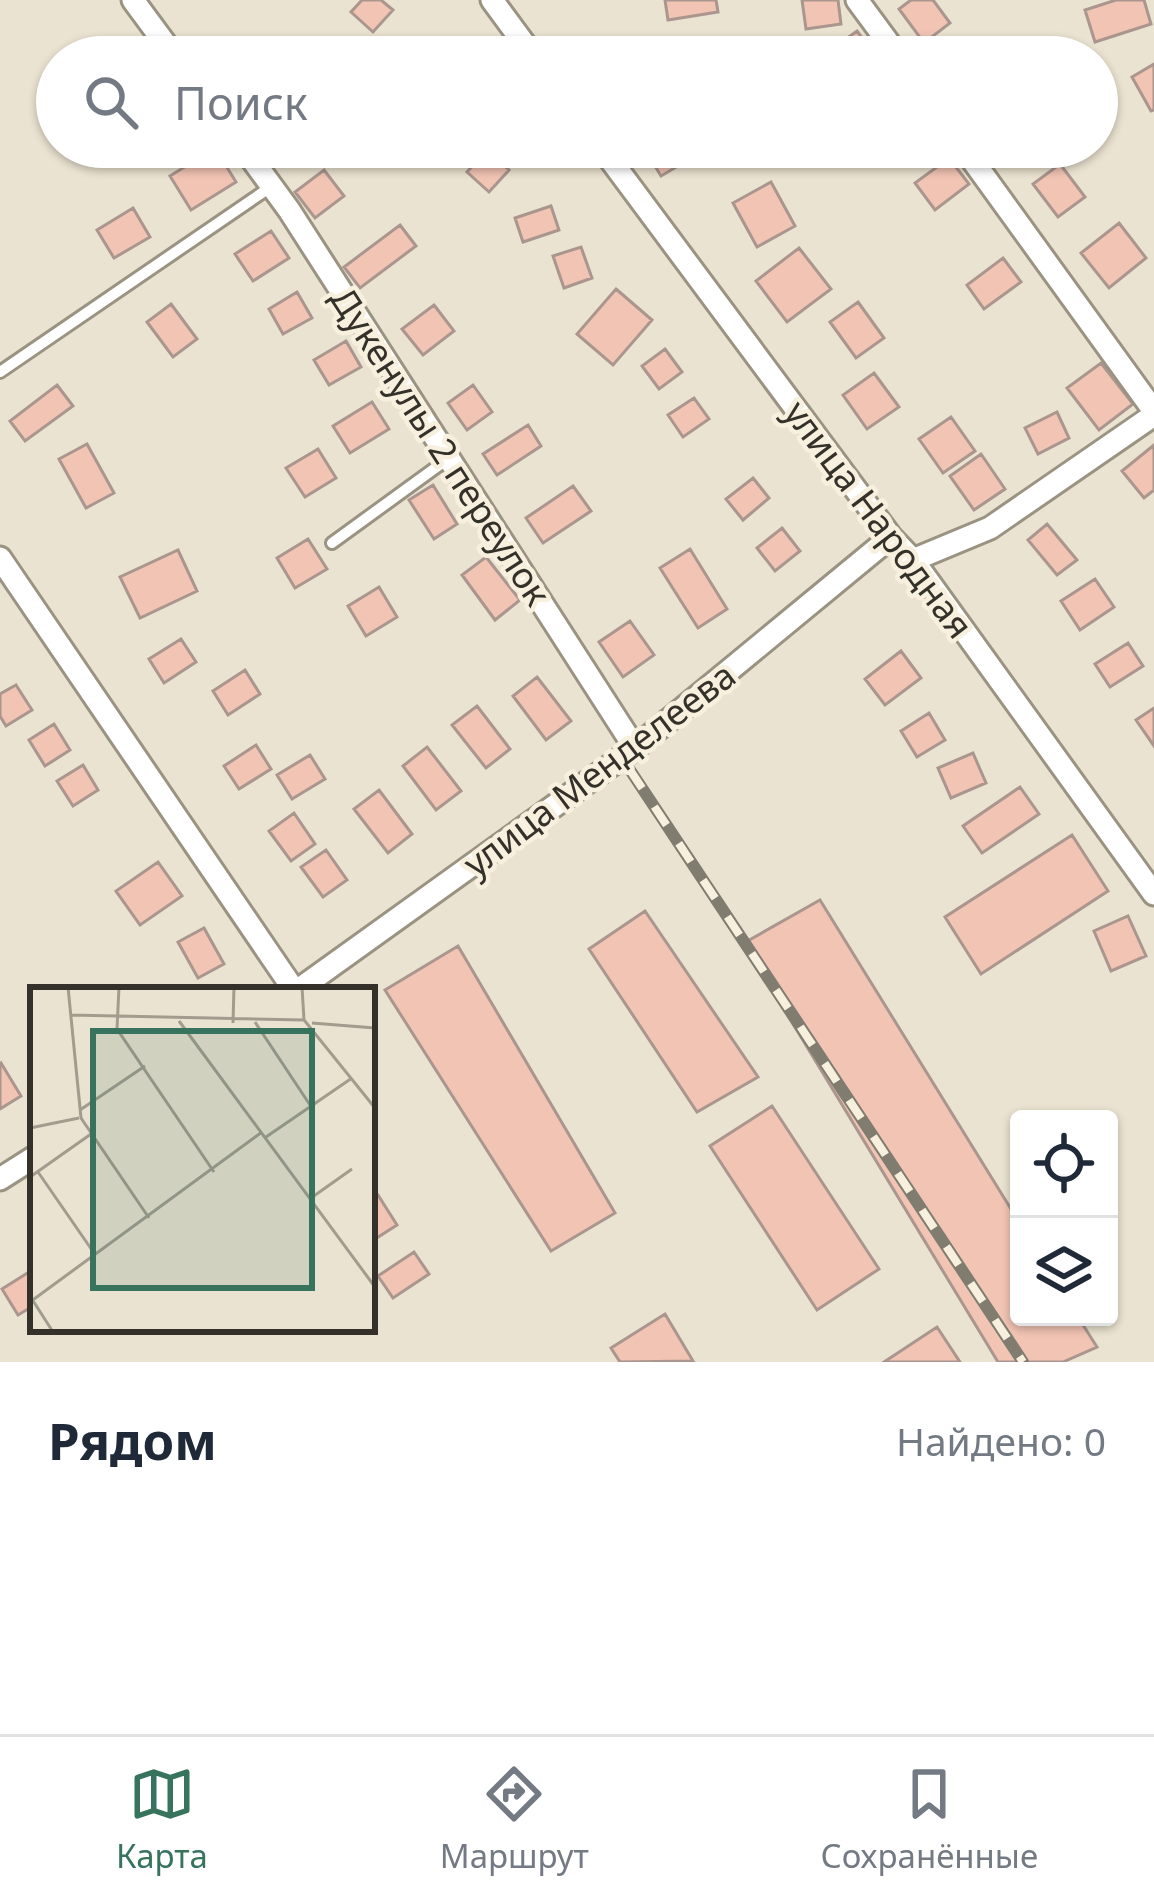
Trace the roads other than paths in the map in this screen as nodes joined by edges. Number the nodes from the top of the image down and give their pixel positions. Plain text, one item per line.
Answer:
1 (133, 0) edge
2 (492, 0) edge
3 (857, 0) edge
4 (160, 36) edge
5 (519, 36) edge
6 (883, 36) edge
7 (259, 168) edge
8 (617, 168) edge
9 (979, 168) edge
10 (272, 186) junction
11 (0, 372) edge
12 (1154, 413) edge
13 (449, 458) junction
14 (891, 536) junction
15 (332, 543) dead end
16 (0, 559) edge
17 (913, 560) junction
18 (635, 748) junction
19 (1152, 887) edge
20 (294, 987) edge
21 (300, 987) edge
22 (30, 1160) edge
23 (2, 1174) edge

1 - 4 street
2 - 5 street
3 - 6 street
7 - 10 street, Дукенулы 2 переулок
8 - 14 street, улица Народная
9 - 12 street
10 - 11 lane
10 - 13 street, Дукенулы 2 переулок
12 - 17 street
13 - 15 lane
13 - 18 street, Дукенулы 2 переулок
14 - 17 street, улица Народная
14 - 18 street, улица Менделеева
16 - 20 street
17 - 19 street, улица Народная
18 - 21 street, улица Менделеева
22 - 23 street

